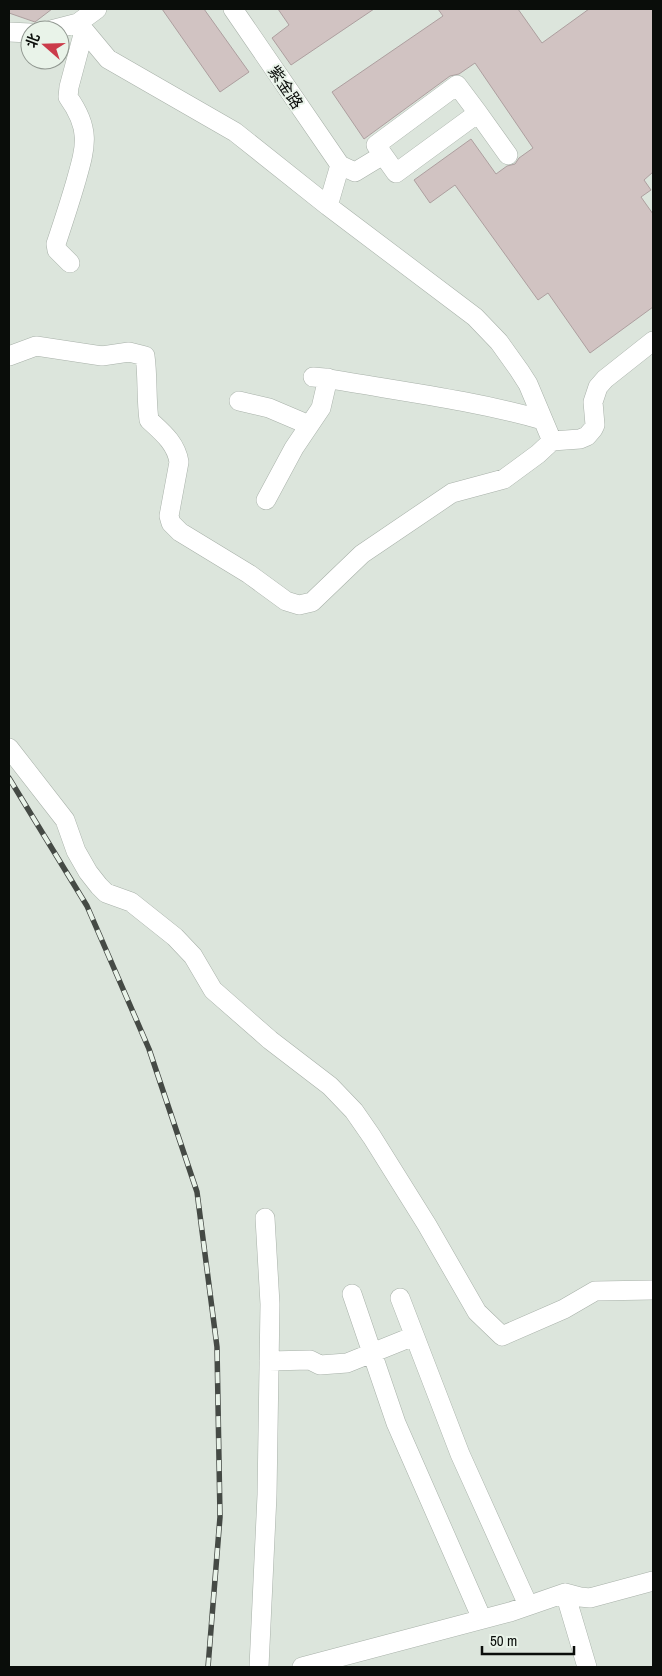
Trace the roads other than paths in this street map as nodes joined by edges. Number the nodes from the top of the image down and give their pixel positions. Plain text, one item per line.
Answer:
1 (97, 9) edge
2 (233, 9) edge
3 (81, 27) junction
4 (70, 28) edge
5 (478, 113) junction
6 (383, 155) junction
7 (508, 155) dead end
8 (340, 165) junction
9 (328, 206) junction
10 (70, 263) dead end
11 (653, 341) edge
12 (9, 356) edge
13 (239, 401) dead end
14 (543, 420) junction
15 (309, 425) junction
16 (552, 442) junction
17 (266, 500) dead end
18 (9, 748) edge
19 (265, 1218) dead end
20 (653, 1290) edge
21 (352, 1294) dead end
22 (400, 1298) dead end
23 (414, 1336) junction
24 (372, 1353) junction
25 (269, 1362) junction
26 (653, 1581) edge
27 (565, 1593) junction
28 (528, 1605) junction
29 (482, 1619) junction
30 (259, 1667) edge
31 (302, 1667) edge
32 (587, 1667) edge

1 - 3 street
2 - 8 street, 紫金路
3 - 4 street
3 - 9 street
3 - 10 street
5 - 6 street
5 - 6 street
5 - 7 street
6 - 8 street
8 - 9 street
9 - 14 street
11 - 16 street
12 - 16 street
13 - 15 street
14 - 15 street
14 - 16 street
15 - 17 street
18 - 20 street
19 - 25 street
21 - 24 street
22 - 23 street
23 - 24 street
23 - 28 street
24 - 25 street
24 - 29 street
25 - 30 street
26 - 27 street
27 - 28 street
27 - 32 street
28 - 29 street
29 - 31 street

